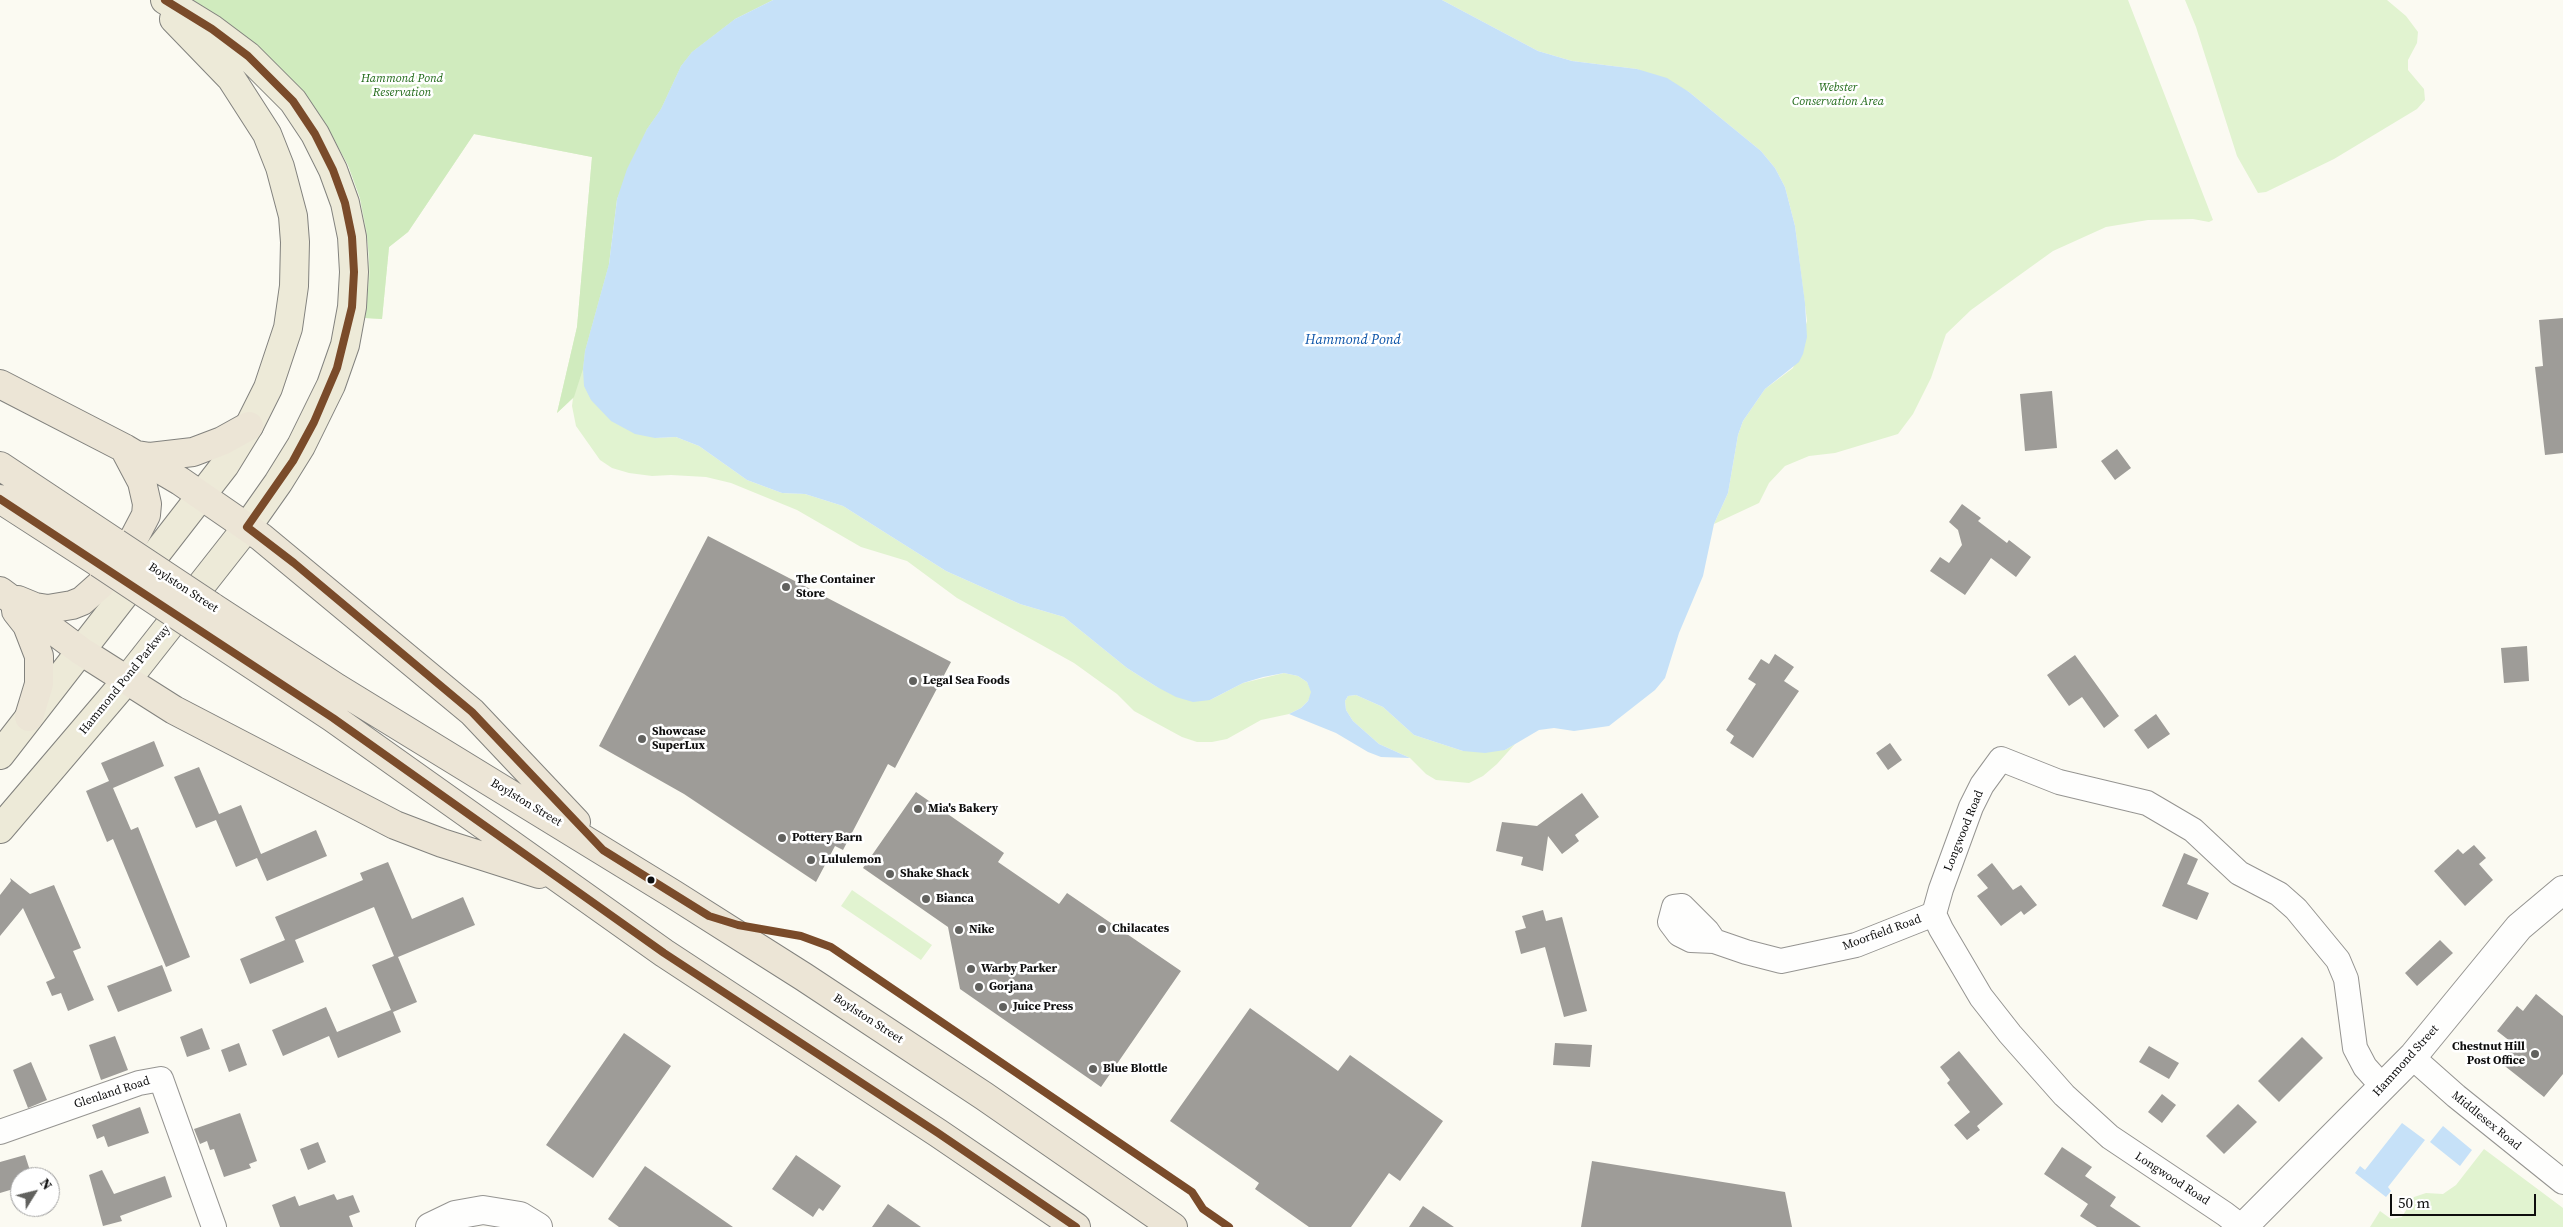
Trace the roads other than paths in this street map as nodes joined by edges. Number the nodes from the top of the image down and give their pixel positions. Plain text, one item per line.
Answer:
1 (155, 0) edge
2 (166, 0) edge
3 (0, 384) edge
4 (249, 426) junction
5 (130, 452) junction
6 (0, 466) edge
7 (202, 495) junction
8 (0, 499) edge
9 (247, 527) junction
10 (107, 553) junction
11 (1, 591) edge
12 (203, 616) junction
13 (81, 651) junction
14 (126, 681) junction
15 (29, 717) junction
16 (0, 755) edge
17 (0, 829) edge
18 (603, 850) junction
19 (562, 881) junction
20 (2558, 894) edge
21 (1934, 914) junction
22 (1714, 941) dead end
23 (2412, 1057) junction
24 (2383, 1087) junction
25 (0, 1132) edge
26 (2563, 1182) edge
27 (214, 1227) edge
28 (430, 1227) edge
29 (538, 1227) edge
30 (1076, 1227) edge
31 (1173, 1227) edge
32 (2242, 1227) edge

1 - 4 main road
2 - 9 main road, Hammond Pond Parkway
3 - 5 highway
4 - 5 highway
4 - 7 main road
5 - 7 highway
5 - 11 highway
6 - 10 highway, Boylston Street
7 - 9 highway
7 - 13 main road
8 - 10 highway, Boylston Street
9 - 14 main road, Hammond Pond Parkway
9 - 18 highway
10 - 12 highway, Boylston Street, bridge
11 - 13 highway
11 - 15 highway
12 - 18 highway, Boylston Street
12 - 19 highway, Boylston Street
13 - 14 highway
13 - 15 main road
14 - 17 main road, Hammond Pond Parkway
14 - 19 highway
15 - 16 main road
18 - 31 highway, Boylston Street
19 - 30 highway, Boylston Street
20 - 23 street, Hammond Street
21 - 22 street, Moorfield Road
21 - 24 street, Longwood Road
21 - 32 street, Longwood Road
23 - 24 street, Hammond Street
23 - 26 street, Middlesex Road
24 - 32 street, Hammond Street
25 - 27 street, Glenland Road
28 - 29 street

